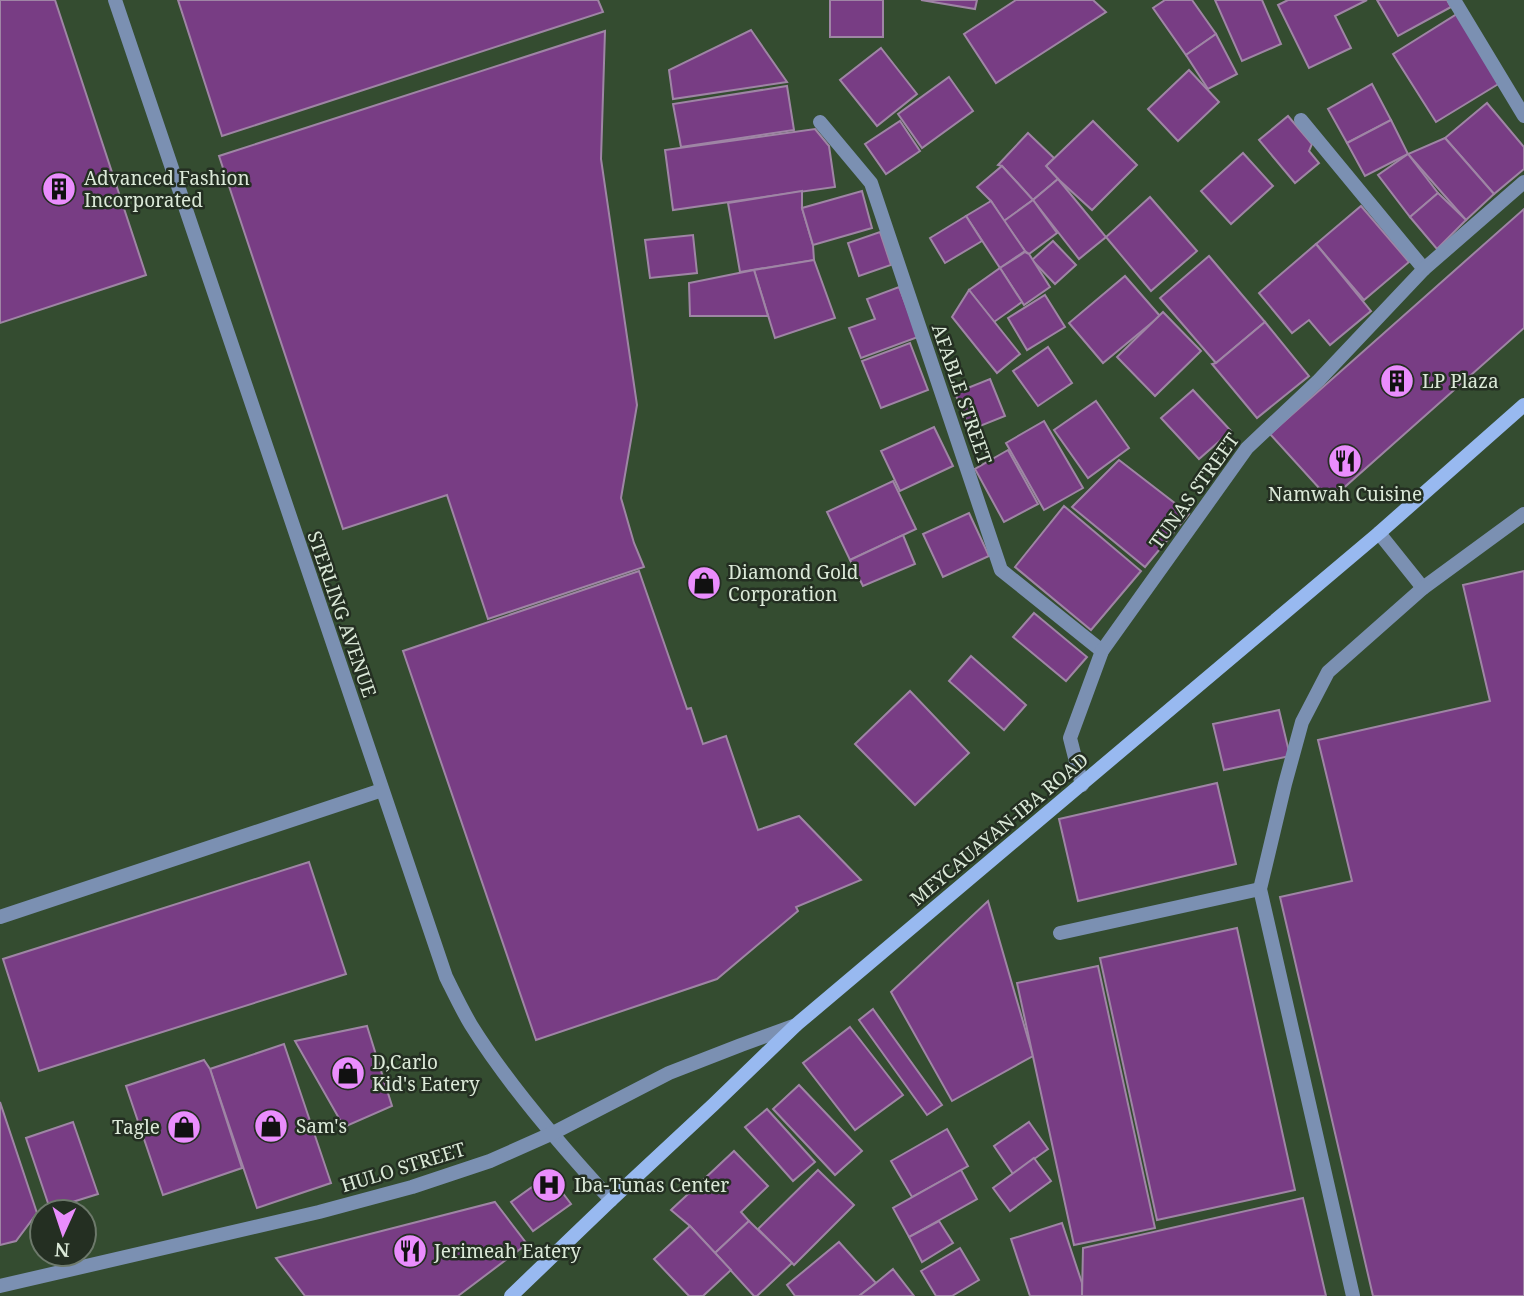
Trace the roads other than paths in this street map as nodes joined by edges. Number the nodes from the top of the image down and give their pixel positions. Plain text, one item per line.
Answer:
1 (115, 0) edge
2 (1454, 0) edge
3 (1524, 116) edge
4 (1301, 120) dead end
5 (820, 122) dead end
6 (1524, 182) edge
7 (1424, 269) junction
8 (1524, 405) edge
9 (1524, 514) edge
10 (1380, 533) junction
11 (1423, 588) junction
12 (1102, 651) junction
13 (1082, 785) junction
14 (382, 790) junction
15 (1260, 888) junction
16 (0, 917) edge
17 (1059, 933) dead end
18 (796, 1025) junction
19 (553, 1133) junction
20 (611, 1200) junction
21 (0, 1286) edge
22 (512, 1296) edge
23 (1353, 1296) edge

1 - 14 street, STERLING AVENUE
2 - 3 street
4 - 7 street
5 - 12 street, AFABLE STREET
6 - 7 street, TUNAS STREET
7 - 12 street, TUNAS STREET
8 - 10 main road, MEYCAUAYAN-IBA ROAD
9 - 11 street
10 - 11 street
10 - 13 main road, MEYCAUAYAN-IBA ROAD
11 - 15 street
12 - 13 street, TUNAS STREET
13 - 18 main road, MEYCAUAYAN-IBA ROAD
14 - 16 street
14 - 19 street, STERLING AVENUE
15 - 17 street
15 - 23 street
18 - 19 street, HULO STREET
18 - 20 main road, MEYCAUAYAN-IBA ROAD
19 - 20 street, STERLING AVENUE
19 - 21 street, HULO STREET
20 - 22 main road, MEYCAUAYAN-IBA ROAD

